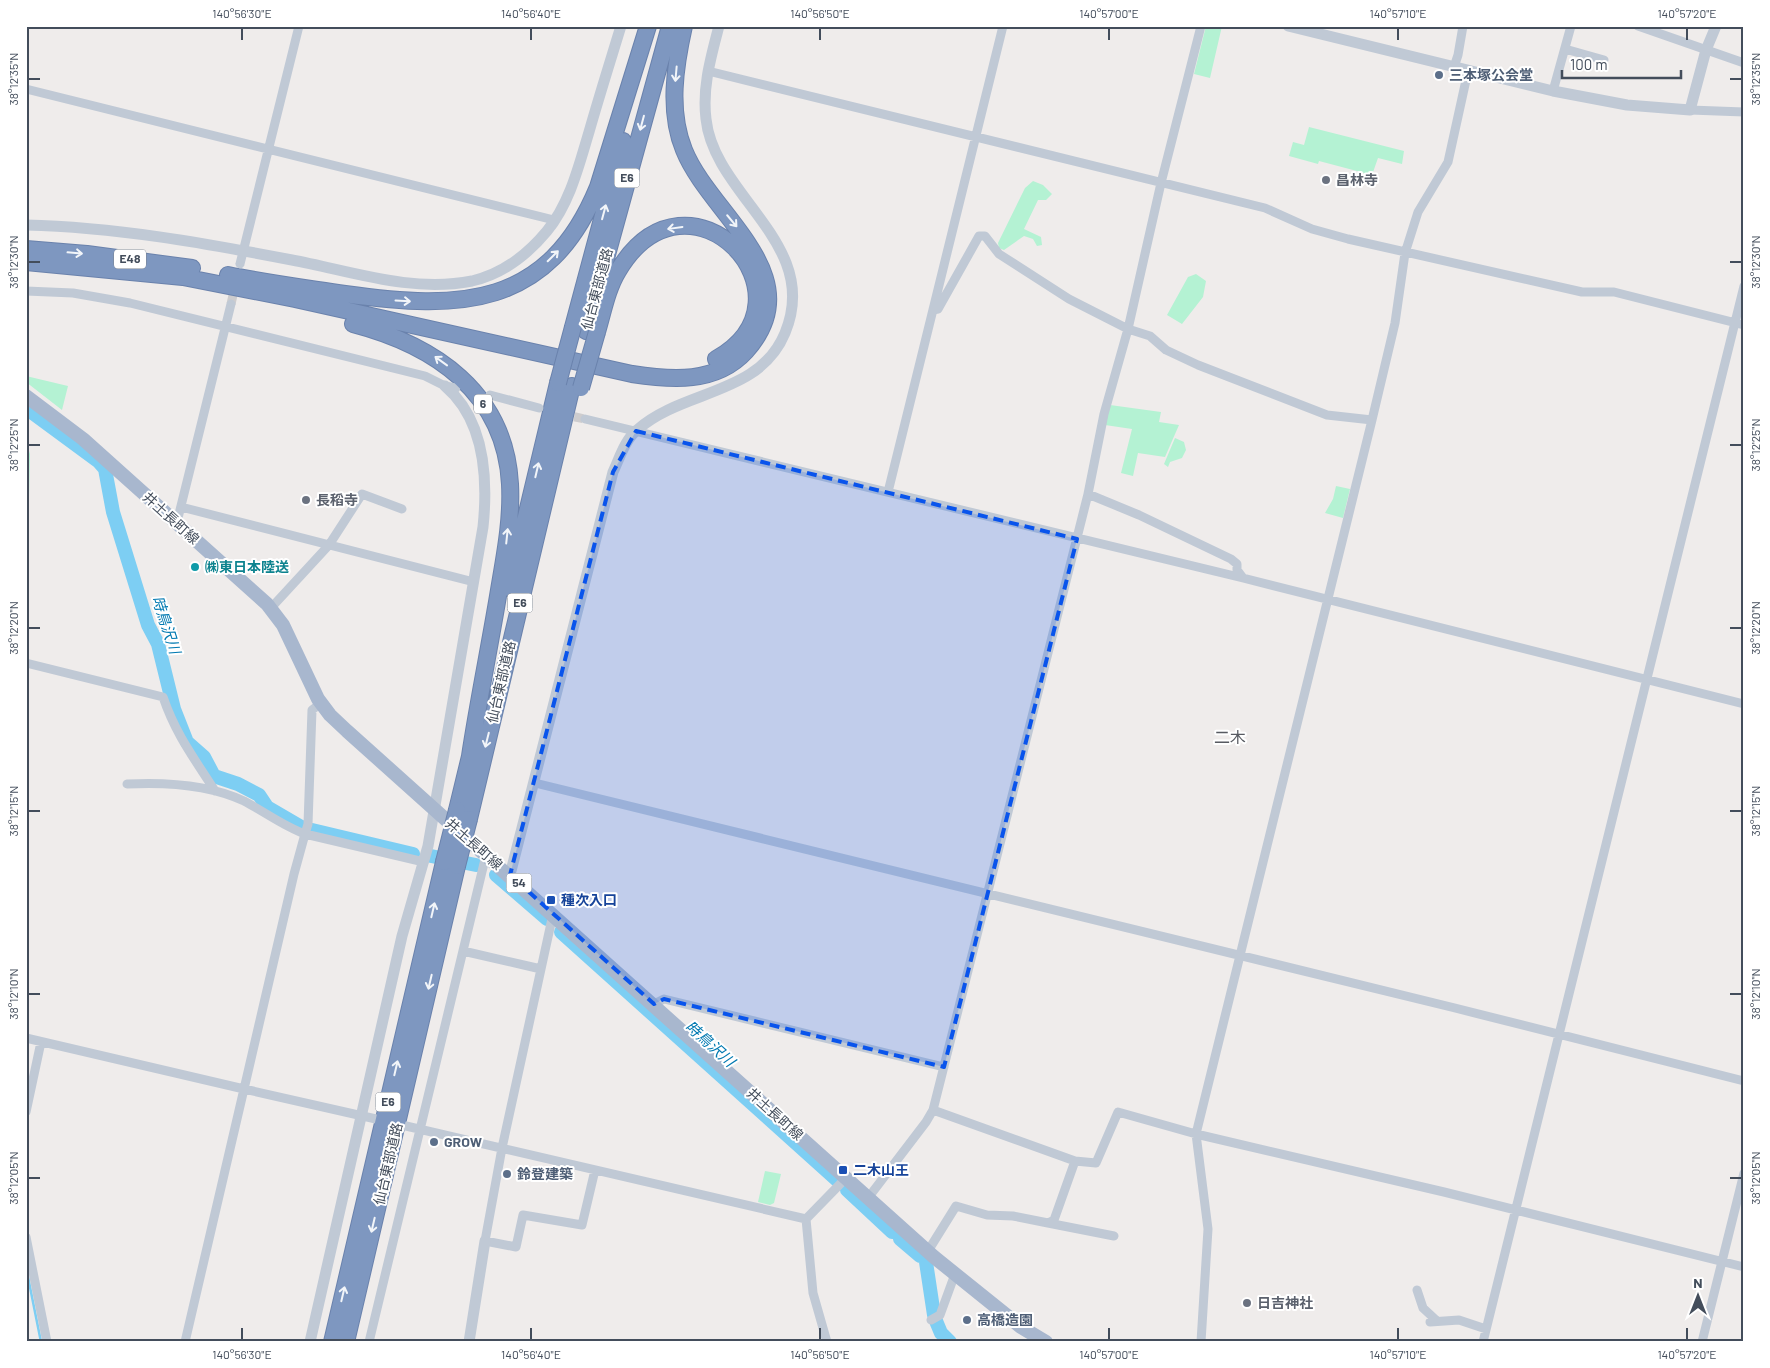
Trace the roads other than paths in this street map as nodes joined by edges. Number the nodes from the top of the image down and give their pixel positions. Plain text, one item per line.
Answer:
1 (299, 26) edge
2 (621, 26) edge
3 (648, 26) edge
4 (656, 26) edge
5 (670, 26) edge
6 (684, 26) edge
7 (719, 26) edge
8 (1003, 26) edge
9 (1201, 26) edge
10 (1288, 26) edge
11 (1463, 26) edge
12 (1571, 26) edge
13 (1638, 26) edge
14 (1716, 26) edge
15 (1564, 49) junction
16 (1706, 50) junction
17 (1604, 60) dead end
18 (1744, 63) edge
19 (1454, 67) junction
20 (1468, 70) junction
21 (708, 71) junction
22 (26, 89) edge
23 (1553, 91) junction
24 (1690, 110) junction
25 (1744, 112) edge
26 (976, 137) junction
27 (268, 149) junction
28 (1161, 183) junction
29 (554, 220) junction
30 (26, 225) edge
31 (26, 249) edge
32 (243, 251) junction
33 (1405, 252) junction
34 (26, 262) edge
35 (237, 270) junction
36 (154, 275) junction
37 (1744, 286) edge
38 (26, 291) edge
39 (231, 304) tunnel mouth
40 (933, 310) junction
41 (1739, 324) edge
42 (225, 326) junction
43 (1128, 329) junction
44 (585, 330) junction
45 (571, 386) junction
46 (450, 387) joint
47 (26, 396) edge
48 (490, 396) dead end
49 (539, 408) dead end
50 (585, 420) tunnel mouth
51 (1372, 420) junction
52 (636, 430) junction
53 (888, 492) junction
54 (1088, 494) junction
55 (181, 506) junction
56 (402, 509) dead end
57 (177, 522) junction
58 (1077, 539) junction
59 (329, 545) junction
60 (1243, 578) junction
61 (474, 582) junction
62 (1329, 600) junction
63 (270, 609) junction
64 (26, 663) edge
65 (1646, 680) junction
66 (321, 703) junction
67 (1744, 704) edge
68 (470, 756) junction
69 (535, 783) junction
70 (127, 784) dead end
71 (215, 791) junction
72 (434, 809) junction
73 (463, 815) junction
74 (305, 834) junction
75 (486, 855) junction
76 (424, 862) junction
77 (451, 864) junction
78 (510, 875) junction
79 (988, 893) junction
80 (553, 914) junction
81 (463, 951) junction
82 (1240, 956) junction
83 (541, 969) junction
84 (654, 1004) junction
85 (1559, 1034) junction
86 (26, 1038) edge
87 (41, 1042) junction
88 (944, 1067) junction
89 (1744, 1081) edge
90 (244, 1089) junction
91 (933, 1110) junction
92 (26, 1112) edge
93 (362, 1116) junction
94 (376, 1119) dead end
95 (406, 1126) dead end
96 (420, 1130) junction
97 (1196, 1134) junction
98 (502, 1148) junction
99 (1074, 1160) junction
100 (595, 1170) junction
101 (1744, 1173) edge
102 (846, 1178) junction
103 (868, 1198) junction
104 (1516, 1211) junction
105 (806, 1219) junction
106 (1048, 1222) junction
107 (1114, 1236) dead end
108 (26, 1237) edge
109 (486, 1241) junction
110 (928, 1251) junction
111 (1721, 1262) junction
112 (1744, 1267) edge
113 (955, 1274) junction
114 (1417, 1290) dead end
115 (931, 1320) dead end
116 (1486, 1329) junction
117 (47, 1342) edge
118 (185, 1342) edge
119 (310, 1342) edge
120 (332, 1342) edge
121 (346, 1342) edge
122 (368, 1342) edge
123 (469, 1342) edge
124 (827, 1342) edge
125 (1046, 1342) edge
126 (1201, 1342) edge
127 (1483, 1342) edge
128 (1702, 1342) edge

1 - 27 street
2 - 29 street
35 -> 3 highway
44 -> 4 highway, 仙台東部道路 / E6
5 -> 44 highway, 仙台東部道路 / E6
6 -> 36 highway
7 - 21 street
8 - 26 street
9 - 28 street
10 - 19 street
11 - 19 street
12 - 15 street
13 - 16 street
14 - 16 street
15 - 17 street
15 - 23 street
16 - 18 street
16 - 24 street
19 - 20 street
20 - 23 street
20 - 33 street
21 - 26 street
21 - 52 street
22 - 27 street
23 - 24 street
24 - 25 street
26 - 28 street
26 - 40 street
27 - 29 street
27 - 32 street
28 - 33 street
28 - 43 street
29 - 32 street
30 - 32 street
31 -> 35 highway, E48
32 - 35 street
33 - 41 street
33 - 51 street
34 - 36 highway, E48
35 -> 44 highway
68 -> 36 highway, 6
37 - 41 street
38 - 42 street
39 - 42 street
40 - 43 street
40 - 53 street
41 - 65 street
42 - 46 street
42 - 55 street
43 - 51 street
43 - 54 street
44 - 45 highway, 仙台東部道路 / E6
68 -> 45 highway, 仙台東部道路 / E6
45 -> 73 highway, 仙台東部道路 / E6
46 - 61 street
47 - 57 main road, 井土長町線 / 54
48 - 49 street
50 - 52 street
51 - 62 street
52 - 53 street
52 - 69 street
53 - 58 street
54 - 58 street
54 - 60 street
55 - 57 street
55 - 59 street
56 - 59 street
57 - 63 main road, 井土長町線 / 54
58 - 60 street
58 - 79 street
59 - 61 street
59 - 63 street
60 - 62 street
61 - 72 street
62 - 65 street
62 - 82 street
63 - 66 main road, 井土長町線 / 54
64 - 71 street
65 - 67 street
65 - 85 street
66 - 72 main road, 井土長町線 / 54
66 - 74 street
68 - 73 highway, 仙台東部道路 / E6
69 - 78 street
69 - 79 street
70 - 71 street
71 - 74 street
72 - 75 main road, 井土長町線 / 54
72 - 76 street
73 - 77 highway, 仙台東部道路 / E6, bridge
74 - 76 street
74 - 90 street
75 - 78 main road, 井土長町線 / 54
75 - 81 street
76 - 93 street
120 -> 77 highway, 仙台東部道路 / E6
77 -> 121 highway, 仙台東部道路 / E6
78 - 80 main road, 井土長町線 / 54
79 - 82 street
79 - 88 street
80 - 83 street
80 - 84 main road, 井土長町線 / 54
81 - 83 street
81 - 96 street
82 - 85 street
82 - 97 street
83 - 98 street
84 - 88 street
84 - 102 main road, 井土長町線 / 54
85 - 89 street
85 - 104 street
86 - 87 street
87 - 90 street
87 - 92 street
88 - 91 street
90 - 93 street
90 - 118 street
91 - 99 street
91 - 103 street
93 - 94 street
93 - 119 street
95 - 96 street
96 - 98 street
96 - 122 street
97 - 99 street
97 - 104 street
97 - 126 street
98 - 100 street
98 - 109 street
99 - 106 street
100 - 105 street
100 - 109 street
101 - 111 street
102 - 103 main road, 井土長町線 / 54
102 - 105 street
103 - 110 main road, 井土長町線 / 54
104 - 111 street
104 - 116 street
105 - 124 street
106 - 107 street
106 - 110 street
108 - 117 street
109 - 123 street
110 - 113 main road, 井土長町線 / 54
111 - 112 street
111 - 128 street
113 - 115 street
113 - 125 main road, 井土長町線 / 54
114 - 116 street
116 - 127 street

